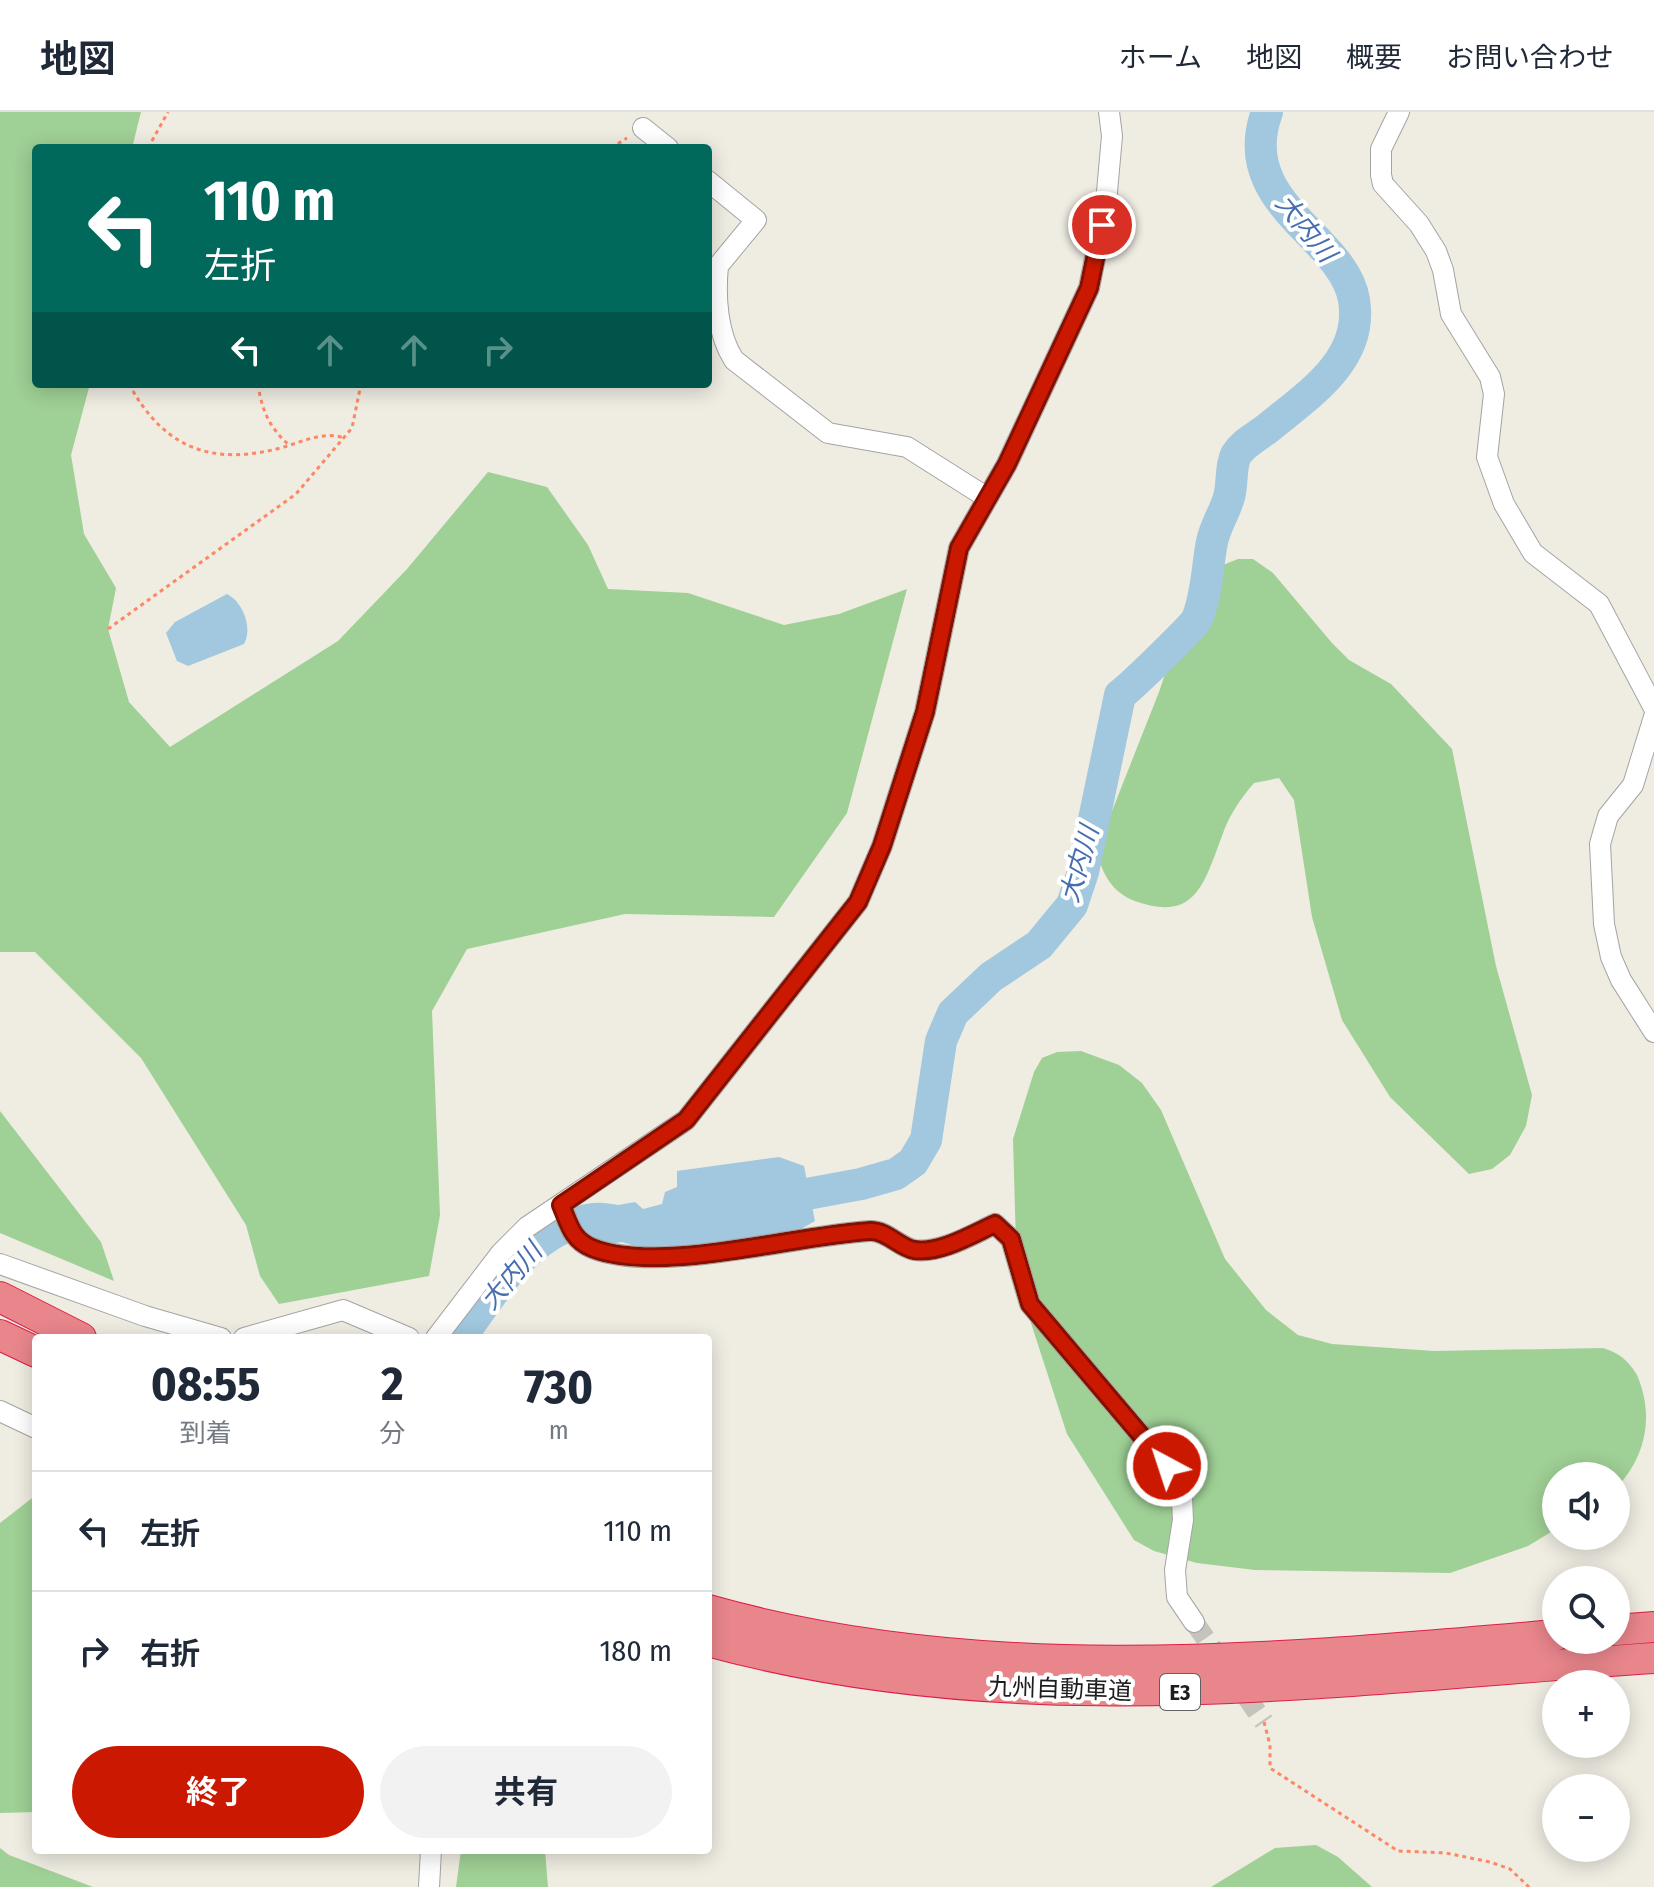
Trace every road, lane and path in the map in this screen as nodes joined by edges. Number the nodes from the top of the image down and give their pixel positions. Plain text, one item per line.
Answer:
1 (168, 112) edge
2 (1109, 112) edge
3 (1399, 112) edge
4 (643, 128) dead end
5 (150, 144) edge
6 (663, 144) edge
7 (712, 184) edge
8 (131, 388) edge
9 (259, 388) edge
10 (360, 388) edge
11 (344, 438) junction
12 (289, 445) junction
13 (986, 497) junction
14 (108, 629) dead end
15 (1654, 708) edge
16 (1654, 717) edge
17 (1654, 1032) edge
18 (561, 1205) junction
19 (0, 1264) edge
20 (0, 1297) edge
21 (73, 1334) edge
22 (207, 1334) edge
23 (258, 1334) edge
24 (400, 1334) edge
25 (439, 1334) edge
26 (0, 1335) edge
27 (32, 1350) edge
28 (0, 1358) edge
29 (32, 1370) edge
30 (0, 1411) edge
31 (32, 1426) edge
32 (712, 1611) edge
33 (1194, 1622) tunnel mouth
34 (1654, 1627) edge
35 (1630, 1629) edge
36 (1542, 1636) edge
37 (712, 1642) edge
38 (1654, 1658) edge
39 (1264, 1722) tunnel mouth
40 (431, 1854) edge
41 (429, 1887) edge
42 (1529, 1887) edge

1 - 5 path
2 - 13 street
3 - 15 street
4 - 6 street
7 - 13 street
8 - 12 path
9 - 12 path
10 - 11 path
11 - 12 path
11 - 14 path
13 - 18 street
16 - 17 street
18 - 25 street
18 - 33 street
19 - 22 street
20 - 21 highway
23 - 24 street
26 - 27 highway
28 - 29 highway
30 - 31 street
32 - 36 highway, 九州自動車道 / E3
34 - 35 highway
37 - 38 highway, 九州自動車道 / E3
39 - 42 path
40 - 41 street

